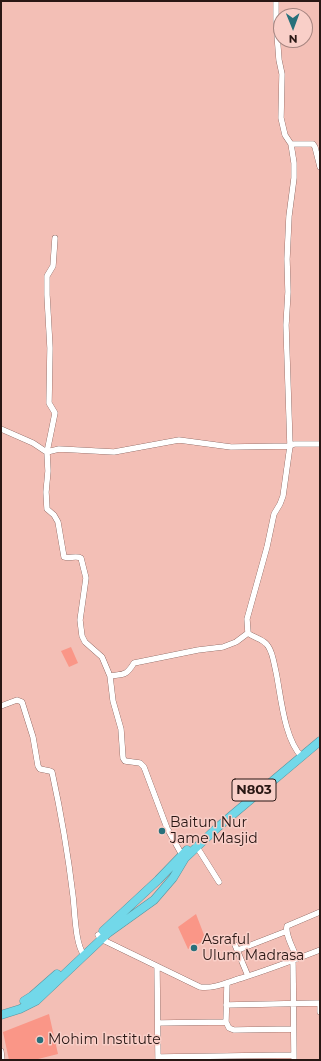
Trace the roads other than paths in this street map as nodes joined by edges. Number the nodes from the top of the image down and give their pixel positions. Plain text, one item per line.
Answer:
1 (276, 1) edge
2 (291, 144) junction
3 (320, 167) edge
4 (54, 238) dead end
5 (1, 429) edge
6 (320, 444) edge
7 (290, 446) junction
8 (47, 452) junction
9 (248, 633) junction
10 (110, 676) junction
11 (1, 706) edge
12 (320, 735) edge
13 (320, 741) edge
14 (300, 755) junction
15 (193, 848) junction
16 (182, 855) junction
17 (219, 882) dead end
18 (320, 912) edge
19 (287, 931) junction
20 (100, 937) junction
21 (320, 950) edge
22 (82, 953) junction
23 (295, 960) junction
24 (157, 966) junction
25 (248, 976) junction
26 (227, 983) junction
27 (320, 1003) edge
28 (293, 1004) junction
29 (226, 1005) junction
30 (1, 1010) edge
31 (320, 1012) edge
32 (1, 1015) edge
33 (226, 1022) junction
34 (158, 1023) junction
35 (293, 1029) junction
36 (1, 1051) edge
37 (294, 1058) edge
38 (158, 1059) edge
39 (2, 1060) edge

1 - 2 street
2 - 3 street
2 - 7 street
4 - 8 street
5 - 8 street
6 - 7 street
7 - 8 street
7 - 9 street
8 - 10 street
9 - 10 street
9 - 14 street
10 - 16 street
11 - 22 street
12 - 14 highway, N803
13 - 14 highway, N803
14 - 15 highway, N803
15 - 16 highway, N803
15 - 17 street
15 - 20 highway, N803
16 - 20 highway, N803
18 - 19 street
19 - 23 street
19 - 25 street
20 - 22 highway, N803
20 - 24 street
21 - 23 street
22 - 30 highway, N803
22 - 32 highway, N803
23 - 25 street
23 - 28 street
24 - 26 street
24 - 34 street
25 - 26 street
26 - 29 street
27 - 28 street
27 - 31 street
28 - 29 street
28 - 35 street
29 - 33 street
33 - 34 street
33 - 35 street
34 - 38 street
35 - 37 street
36 - 39 street
37 - 38 street

